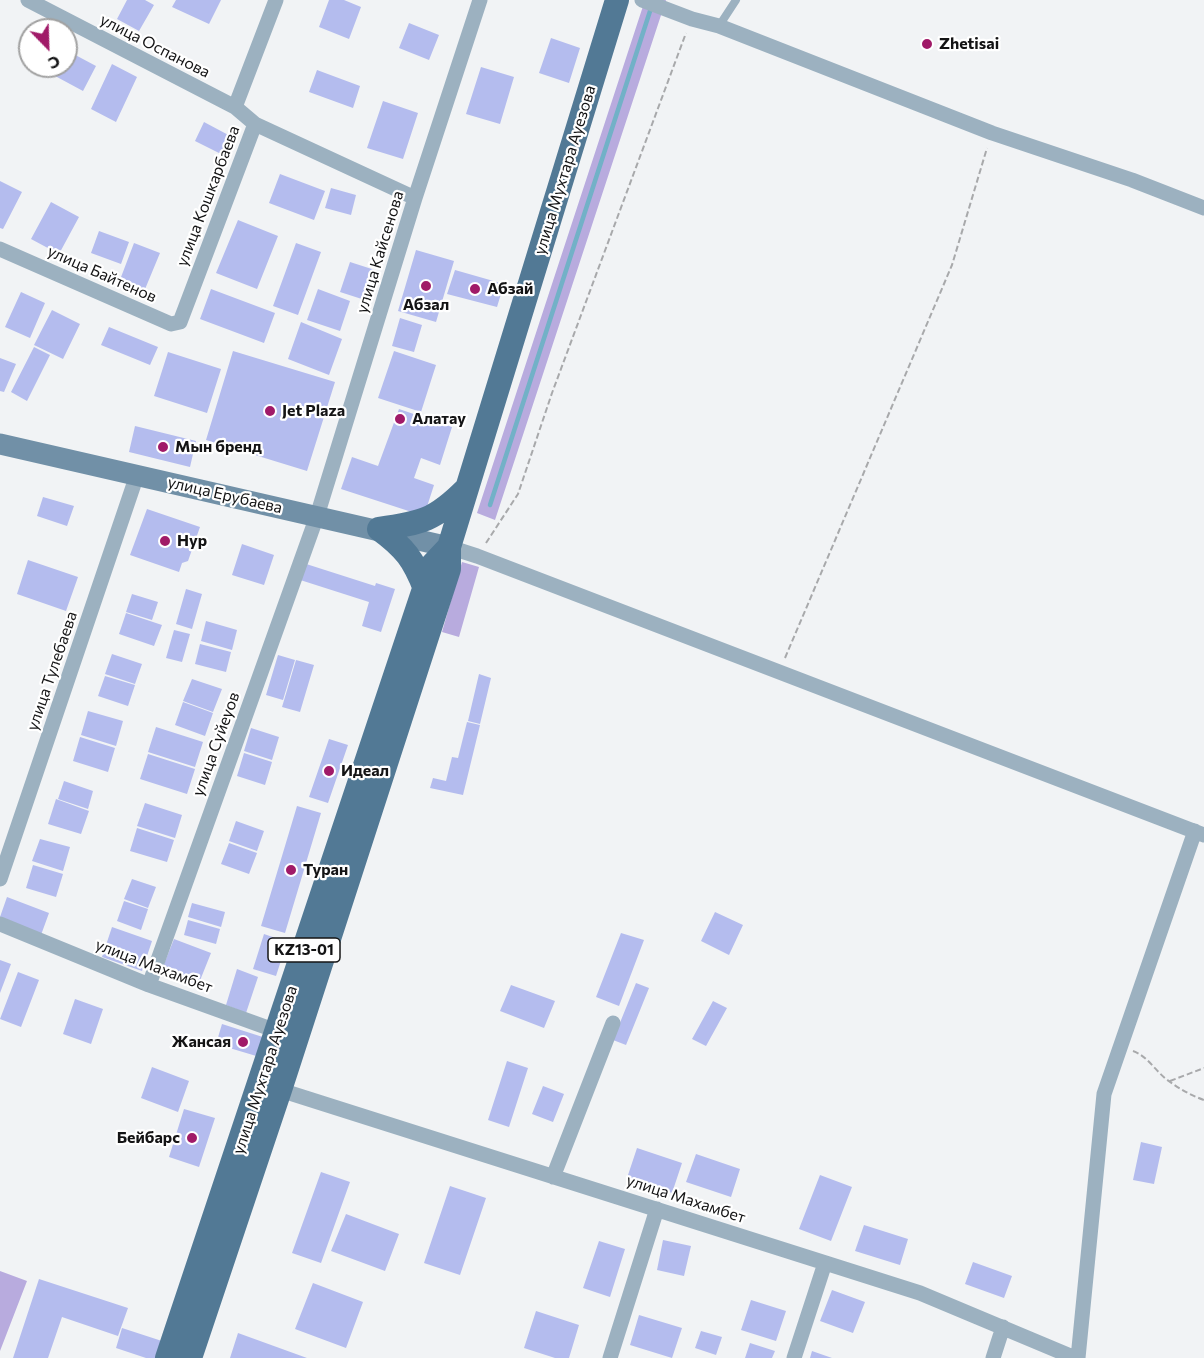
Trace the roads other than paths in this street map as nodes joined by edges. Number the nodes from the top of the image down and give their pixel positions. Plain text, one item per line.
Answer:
1 (28, 0) edge
2 (276, 0) edge
3 (480, 0) edge
4 (617, 0) edge
5 (736, 0) edge
6 (649, 3) edge
7 (719, 26) junction
8 (235, 107) junction
9 (255, 124) junction
10 (415, 198) junction
11 (1204, 208) edge
12 (0, 249) edge
13 (184, 312) joint
14 (0, 444) edge
15 (137, 475) junction
16 (468, 487) junction
17 (317, 516) junction
18 (379, 530) junction
19 (449, 547) junction
20 (425, 589) junction
21 (1200, 833) edge
22 (0, 879) edge
23 (0, 924) edge
24 (149, 986) junction
25 (613, 1023) dead end
26 (286, 1035) junction
27 (270, 1087) junction
28 (553, 1177) junction
29 (657, 1209) junction
30 (825, 1263) junction
31 (1003, 1327) junction
32 (167, 1358) edge
33 (190, 1358) edge
34 (610, 1358) edge
35 (794, 1358) edge
36 (993, 1358) edge
37 (1076, 1358) edge

1 - 8 street, улица Оспанова
2 - 8 street, улица Кошкарбаева
3 - 10 street, улица Кайсенова
4 - 16 main road, улица Мухтара Ауезова / KZ13-01
5 - 7 lane
6 - 7 street
7 - 11 street
8 - 9 street, улица Кошкарбаева
9 - 10 street
9 - 13 street, улица Кошкарбаева
10 - 17 street, улица Кайсенова
12 - 13 street, улица Байтенов
14 - 15 street, улица Ерубаева
15 - 17 street, улица Ерубаева
15 - 22 street, улица Тулебаева
16 - 18 main road
16 - 19 main road, улица Мухтара Ауезова / KZ13-01
17 - 18 street, улица Ерубаева
17 - 24 street, улица Суйеуов
18 - 19 street, улица Ерубаева
18 - 20 main road
19 - 20 main road, улица Мухтара Ауезова / KZ13-01
19 - 21 street
19 - 26 main road, улица Мухтара Ауезова / KZ13-01
20 - 26 main road, улица Мухтара Ауезова / KZ13-01
21 - 37 street
23 - 24 street, улица Махамбет
24 - 26 street, улица Махамбет
25 - 28 street
26 - 27 main road, улица Мухтара Ауезова / KZ13-01
27 - 28 street, улица Махамбет
27 - 32 main road, улица Мухтара Ауезова / KZ13-01
27 - 33 main road, улица Мухтара Ауезова / KZ13-01
28 - 29 street, улица Махамбет
29 - 30 street, улица Махамбет
29 - 34 street
30 - 31 street, улица Махамбет
30 - 35 street
31 - 36 street
31 - 37 street, улица Махамбет

